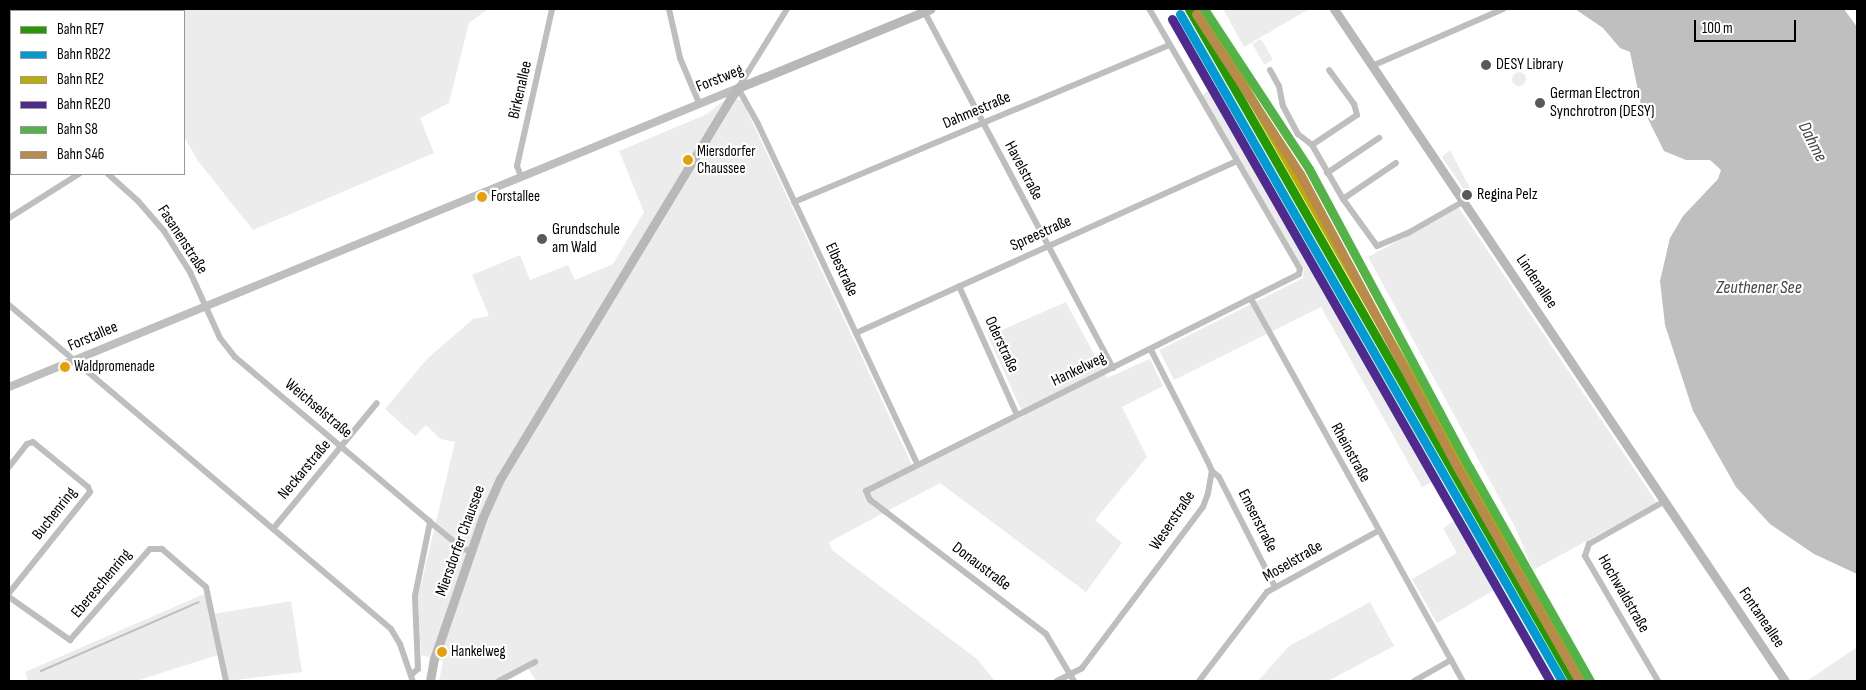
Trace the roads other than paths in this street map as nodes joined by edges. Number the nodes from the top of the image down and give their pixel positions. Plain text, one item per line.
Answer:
1 (552, 9) edge
2 (670, 9) edge
3 (787, 9) edge
4 (1149, 9) edge
5 (1334, 9) edge
6 (1503, 9) edge
7 (927, 10) edge
8 (1487, 12) edge
9 (1170, 45) junction
10 (1372, 66) junction
11 (1270, 70) dead end
12 (1329, 70) dead end
13 (738, 88) junction
14 (699, 104) junction
15 (982, 123) junction
16 (1379, 138) dead end
17 (1312, 145) junction
18 (1237, 161) junction
19 (1396, 163) dead end
20 (1327, 173) junction
21 (77, 175) edge
22 (109, 175) edge
23 (520, 176) junction
24 (1343, 198) junction
25 (1464, 201) junction
26 (794, 202) junction
27 (9, 218) edge
28 (1048, 246) junction
29 (959, 286) junction
30 (1251, 299) junction
31 (9, 305) edge
32 (205, 305) junction
33 (856, 333) junction
34 (1151, 350) junction
35 (72, 360) junction
36 (1113, 368) junction
37 (9, 387) edge
38 (377, 403) dead end
39 (1017, 415) junction
40 (342, 447) junction
41 (917, 464) junction
42 (9, 467) edge
43 (1212, 471) junction
44 (866, 491) joint
45 (1665, 502) junction
46 (430, 522) junction
47 (273, 530) junction
48 (1378, 531) junction
49 (472, 551) junction
50 (1712, 572) joint
51 (1276, 587) junction
52 (9, 593) edge
53 (9, 597) edge
54 (1451, 660) junction
55 (535, 662) dead end
56 (1070, 674) junction
57 (412, 678) edge
58 (226, 681) edge
59 (430, 681) edge
60 (499, 681) edge
61 (1057, 681) edge
62 (1074, 681) edge
63 (1198, 681) edge
64 (1414, 681) edge
65 (1463, 681) edge
66 (1658, 681) edge
67 (1785, 681) edge

1 - 23 street, Birkenallee
2 - 14 street
3 - 13 street, Miersdorfer Chaussee
4 - 9 street
5 - 10 main road, Lindenallee
6 - 8 street
7 - 13 main road, Forstweg
7 - 15 street, Havelstraße
8 - 10 street
9 - 15 street, Dahmestraße
9 - 18 street
10 - 25 main road, Lindenallee
11 - 17 street
12 - 17 street
13 - 14 street, Forstweg
13 - 26 street, Elbestraße
13 - 49 main road, Miersdorfer Chaussee
14 - 23 street, Forstweg
15 - 26 street, Dahmestraße
15 - 28 street, Havelstraße
16 - 20 street
17 - 20 street
18 - 28 street, Spreestraße
18 - 30 street, Hankelweg
19 - 24 street
20 - 24 street
21 - 27 street
22 - 32 street, Fasanenstraße
23 - 32 street, Forstallee
24 - 25 street
25 - 45 main road, Lindenallee
26 - 33 street, Elbestraße
28 - 29 street, Spreestraße
28 - 36 street, Havelstraße
29 - 33 street, Spreestraße
29 - 39 street, Oderstraße
30 - 34 street, Hankelweg
30 - 48 street, Rheinstraße
31 - 35 street
32 - 35 street, Forstallee
32 - 40 street, Weichselstraße
33 - 41 street, Elbestraße
34 - 36 street, Hankelweg
34 - 43 street
35 - 37 street, Forstallee
35 - 47 street
36 - 39 street, Hankelweg
38 - 40 street, Neckarstraße
39 - 41 street, Hankelweg
40 - 46 street, Weichselstraße
40 - 47 street, Neckarstraße
41 - 44 street, Hankelweg
42 - 52 street, Buchenring
43 - 51 street, Emserstraße
43 - 56 street, Weserstraße
44 - 56 street, Donaustraße
45 - 50 main road, Lindenallee
45 - 66 street, Hochwaldstraße
46 - 49 street, Weichselstraße
46 - 57 street
47 - 57 street
48 - 51 street, Moselstraße
48 - 54 street, Rheinstraße
49 - 59 main road, Miersdorfer Chaussee
50 - 67 main road, Fontaneallee
51 - 63 street, Moselstraße
53 - 58 street, Ebereschenring
54 - 64 street
54 - 65 street
55 - 60 street
56 - 61 street, Weserstraße
56 - 62 street, Donaustraße

